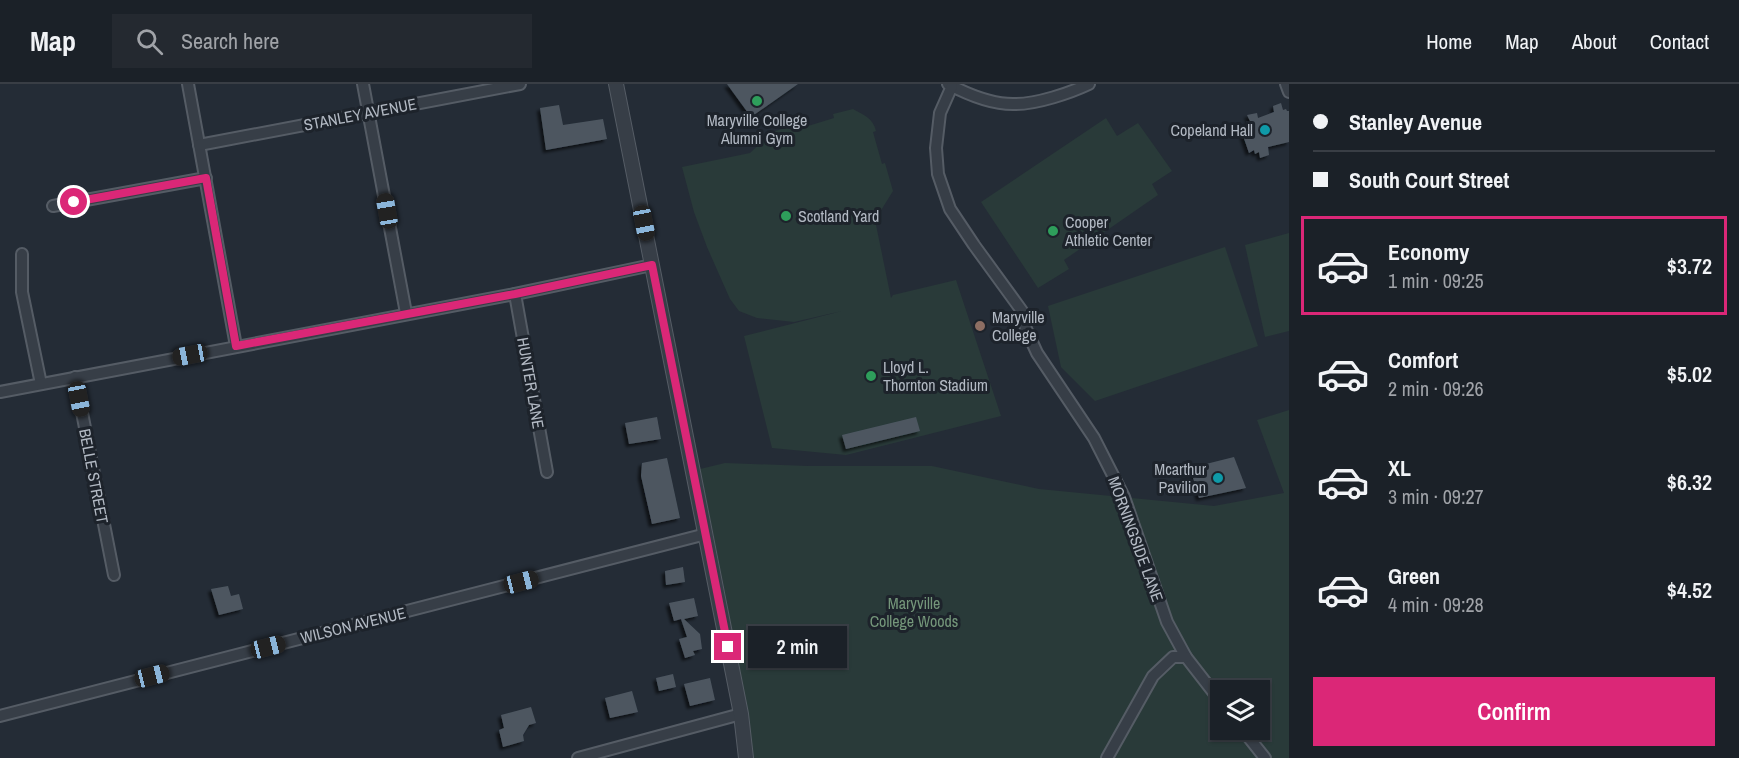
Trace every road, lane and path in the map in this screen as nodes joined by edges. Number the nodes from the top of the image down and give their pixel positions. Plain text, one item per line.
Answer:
1 (188, 84) edge
2 (363, 84) edge
3 (520, 84) edge
4 (616, 84) edge
5 (1089, 84) edge
6 (1286, 84) edge
7 (950, 85) edge
8 (1289, 92) edge
9 (368, 111) junction
10 (199, 145) junction
11 (206, 178) junction
12 (53, 206) dead end
13 (22, 254) dead end
14 (652, 265) junction
15 (515, 294) junction
16 (406, 313) junction
17 (236, 346) junction
18 (75, 377) junction
19 (41, 384) junction
20 (0, 392) edge
21 (547, 472) dead end
22 (706, 534) junction
23 (114, 575) dead end
24 (1186, 657) junction
25 (1210, 688) edge
26 (741, 714) junction
27 (0, 716) edge
28 (1251, 740) edge
29 (578, 758) edge
30 (746, 758) edge
31 (1107, 758) edge
32 (1265, 758) edge

1 - 10 street
2 - 9 street
3 - 9 street, STANLEY AVENUE
4 - 14 street
5 - 7 street
6 - 8 street
7 - 24 street, MORNINGSIDE LANE
9 - 10 street, STANLEY AVENUE
9 - 16 street
10 - 11 street
11 - 12 street
11 - 17 street
13 - 19 street
14 - 15 street
14 - 22 street
15 - 16 street
15 - 21 street, HUNTER LANE
16 - 17 street
17 - 18 street
18 - 19 street
18 - 23 street, BELLE STREET
19 - 20 street
22 - 26 street
22 - 27 street, WILSON AVENUE
24 - 25 street, MORNINGSIDE LANE
24 - 31 street
26 - 29 street
26 - 30 street
28 - 32 street

